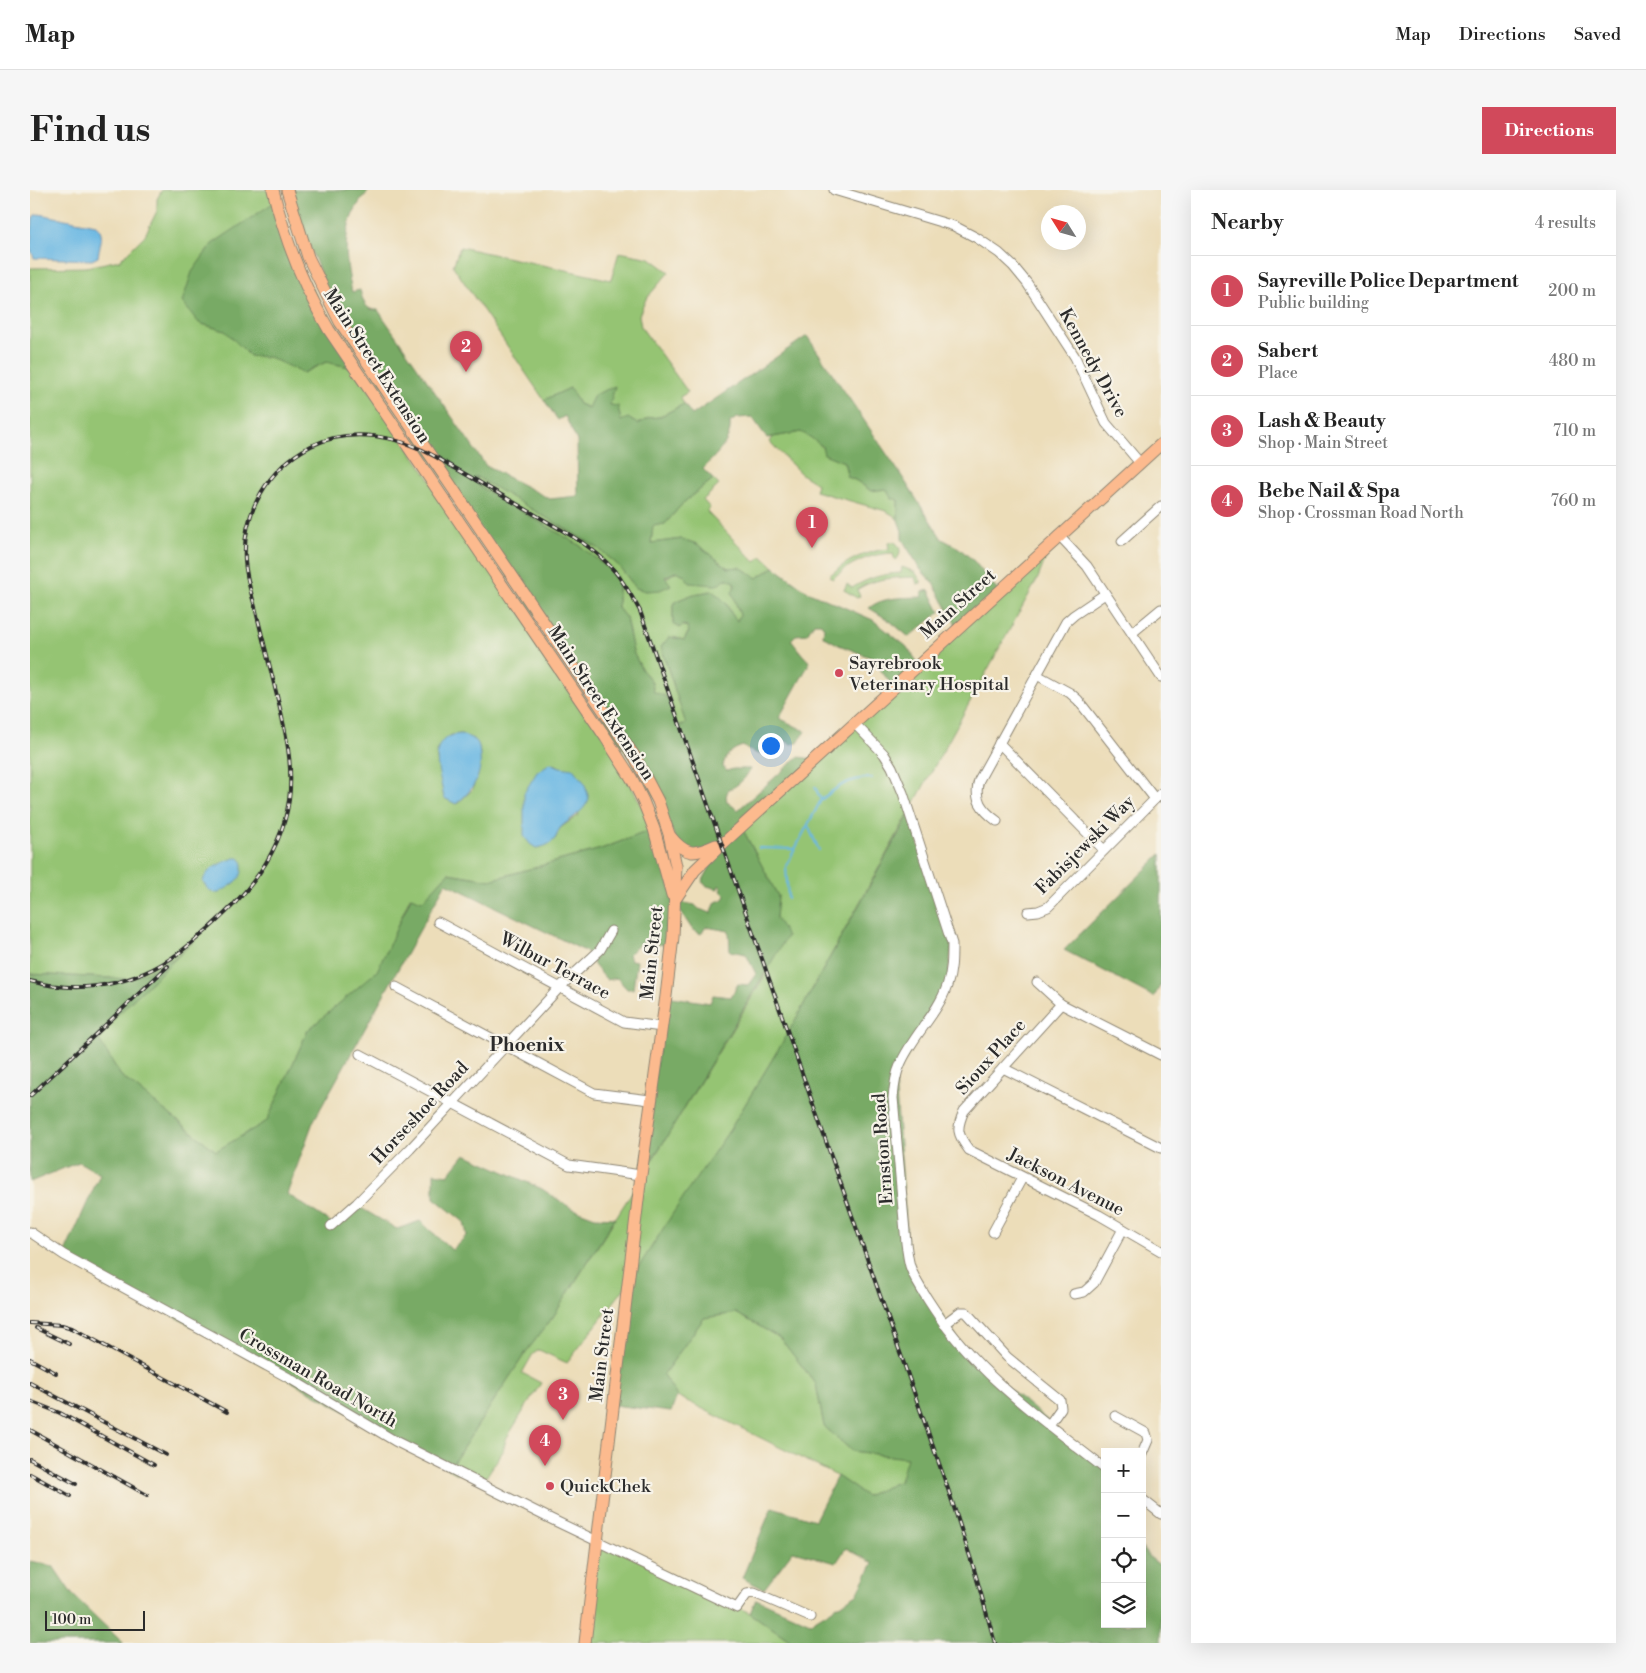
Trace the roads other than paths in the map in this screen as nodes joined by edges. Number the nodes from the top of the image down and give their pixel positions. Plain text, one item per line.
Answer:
1 (273, 190) edge
2 (287, 190) edge
3 (834, 190) edge
4 (1161, 444) edge
5 (1140, 463) junction
6 (1161, 506) edge
7 (1059, 536) junction
8 (1122, 541) dead end
9 (1105, 594) junction
10 (1161, 609) edge
11 (1132, 633) junction
12 (1037, 675) junction
13 (1161, 677) edge
14 (854, 723) junction
15 (999, 743) junction
16 (1158, 796) edge
17 (997, 821) dead end
18 (669, 834) junction
19 (724, 842) junction
20 (1104, 850) junction
21 (674, 902) junction
22 (1028, 912) dead end
23 (438, 922) dead end
24 (611, 931) dead end
25 (1036, 982) dead end
26 (396, 987) dead end
27 (560, 987) junction
28 (1061, 1004) junction
29 (662, 1026) junction
30 (506, 1045) junction
31 (360, 1054) dead end
32 (1161, 1055) edge
33 (1003, 1068) junction
34 (650, 1100) junction
35 (452, 1102) junction
36 (960, 1138) joint
37 (1161, 1148) edge
38 (641, 1174) junction
39 (1022, 1178) junction
40 (331, 1226) dead end
41 (1123, 1229) junction
42 (30, 1232) edge
43 (993, 1232) dead end
44 (1161, 1251) edge
45 (1074, 1294) dead end
46 (944, 1324) junction
47 (1115, 1416) dead end
48 (1049, 1425) junction
49 (1146, 1448) edge
50 (1101, 1466) edge
51 (1146, 1502) edge
52 (1161, 1514) edge
53 (597, 1541) junction
54 (810, 1617) dead end
55 (585, 1643) edge

1 - 21 main road, Main Street Extension
2 - 18 main road, Main Street Extension
3 - 5 street, Kennedy Drive
4 - 5 main road, Main Street
5 - 7 main road, Main Street
6 - 8 street
7 - 9 street
7 - 14 main road, Main Street
9 - 11 street
9 - 12 street
10 - 11 street
11 - 13 street
12 - 15 street
12 - 16 street
14 - 19 main road, Main Street
14 - 46 street, Ernston Road
15 - 17 street
15 - 20 street
16 - 20 street, Fabisjewski Way
18 - 19 main road
18 - 21 main road, Main Street Extension
19 - 21 main road, Main Street
20 - 22 street, Fabisjewski Way
21 - 29 main road, Main Street
23 - 27 street, Wilbur Terrace
24 - 27 street, Horseshoe Road
25 - 28 street
26 - 30 street
27 - 29 street, Wilbur Terrace
27 - 30 street, Horseshoe Road
28 - 32 street
28 - 33 street, Sioux Place
29 - 34 main road, Main Street
30 - 34 street
30 - 35 street, Horseshoe Road
31 - 35 street
33 - 36 street, Sioux Place
33 - 37 street
34 - 38 main road, Main Street
35 - 38 street
35 - 40 street, Horseshoe Road
36 - 39 street, Jackson Avenue
38 - 53 main road, Main Street
39 - 41 street, Jackson Avenue
39 - 43 street
41 - 44 street, Jackson Avenue
41 - 45 street
42 - 53 street, Crossman Road North
46 - 48 street, Ernston Road
46 - 48 street
47 - 49 street
48 - 50 street, Ernston Road
51 - 52 street
53 - 54 street, Crossman Road North
53 - 55 main road, Main Street

